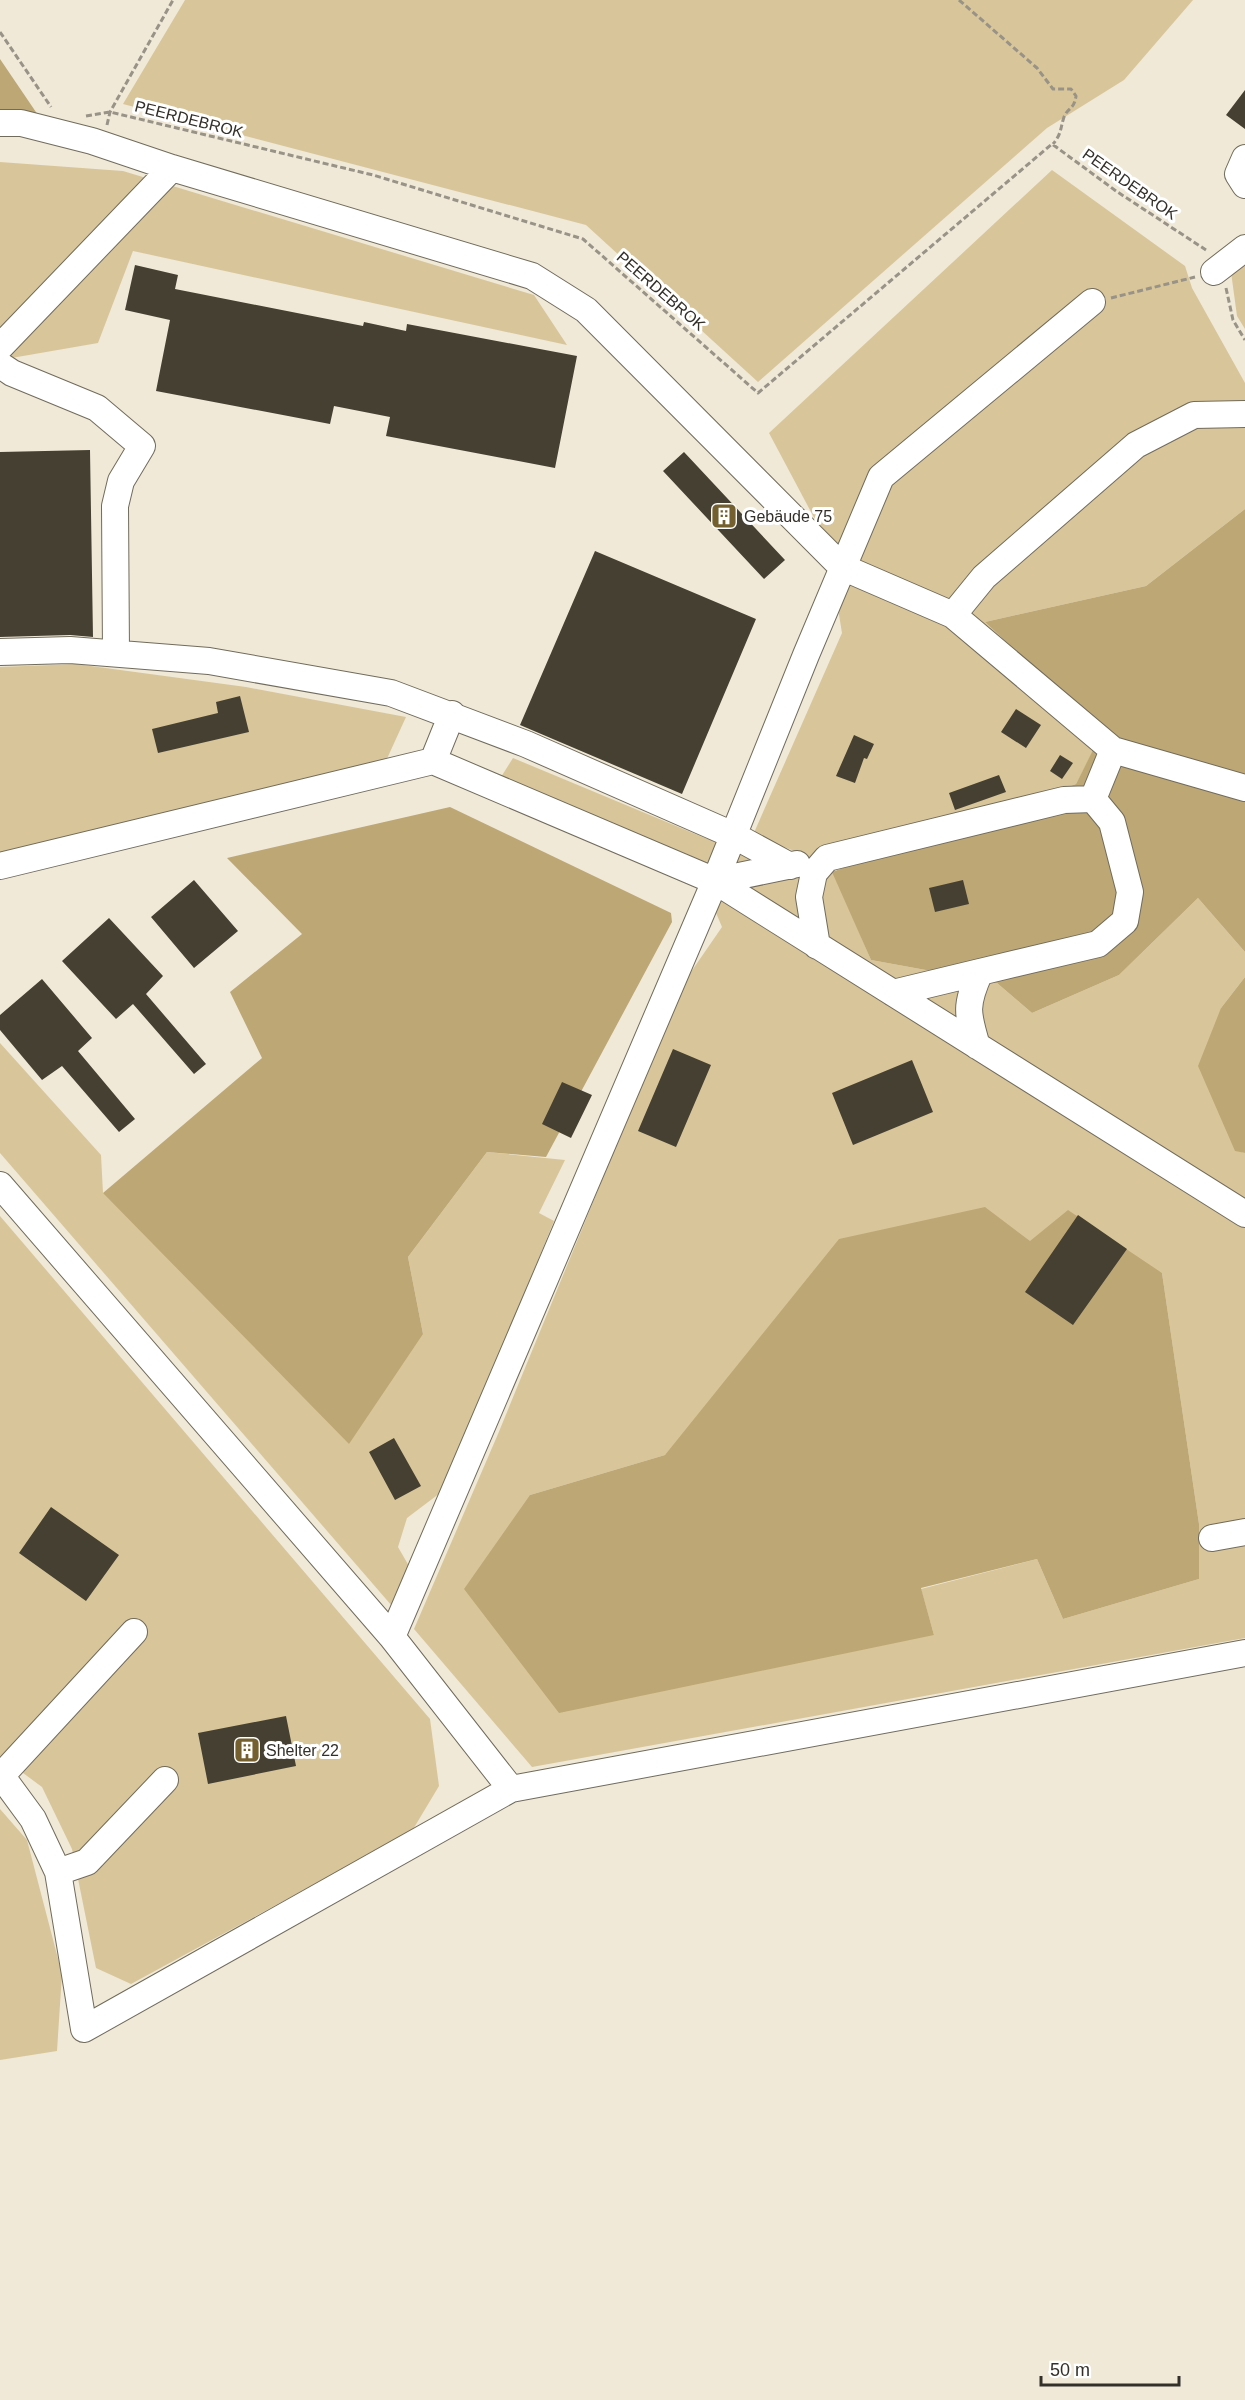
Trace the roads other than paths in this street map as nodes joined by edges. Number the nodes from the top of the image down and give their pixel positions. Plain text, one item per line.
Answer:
1 (0, 123) edge
2 (172, 168) junction
3 (1092, 302) road end
4 (0, 347) edge
5 (0, 365) edge
6 (1245, 414) edge
7 (842, 567) junction
8 (953, 615) junction
9 (0, 652) edge
10 (116, 653) junction
11 (452, 714) junction
12 (1113, 750) junction
13 (433, 762) junction
14 (1245, 788) edge
15 (1093, 799) junction
16 (733, 835) junction
17 (826, 858) junction
18 (0, 866) edge
19 (790, 866) junction
20 (715, 881) junction
21 (817, 946) junction
22 (980, 972) junction
23 (893, 993) junction
24 (977, 1046) junction
25 (0, 1185) edge
26 (1245, 1214) edge
27 (1245, 1532) edge
28 (1212, 1538) dead end
29 (134, 1632) dead end
30 (392, 1637) junction
31 (1245, 1653) edge
32 (1, 1774) edge
33 (165, 1780) dead end
34 (511, 1789) junction
35 (58, 1872) junction

1 - 2 lane
2 - 4 lane
2 - 7 lane
3 - 7 lane
5 - 10 lane
6 - 8 lane
7 - 8 lane
7 - 16 lane
8 - 12 lane
9 - 10 lane
10 - 11 lane
11 - 13 lane
11 - 16 lane
12 - 14 lane
12 - 15 lane
13 - 18 lane
13 - 20 lane
15 - 17 lane
15 - 22 lane
16 - 19 lane
16 - 20 lane
17 - 19 lane
17 - 21 lane
19 - 20 lane
20 - 21 lane
20 - 30 lane
21 - 23 lane
22 - 23 lane
22 - 24 lane
23 - 24 lane
24 - 26 lane
25 - 30 lane
27 - 28 lane
29 - 32 lane
30 - 34 lane
31 - 34 lane
32 - 35 lane
33 - 35 lane
34 - 35 lane

